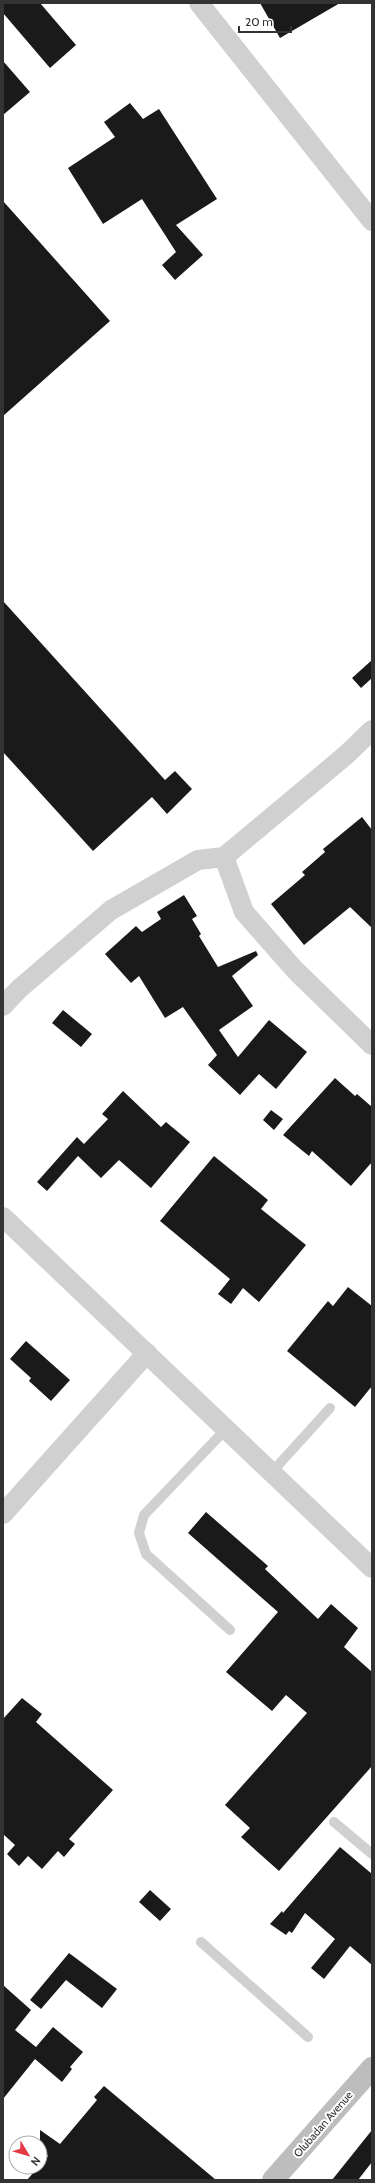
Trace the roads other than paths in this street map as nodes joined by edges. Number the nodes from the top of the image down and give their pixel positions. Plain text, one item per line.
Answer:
1 (199, 3) edge
2 (372, 221) edge
3 (372, 730) edge
4 (224, 857) junction
5 (3, 1006) edge
6 (371, 1043) edge
7 (3, 1217) edge
8 (147, 1353) junction
9 (330, 1408) dead end
10 (226, 1429) junction
11 (272, 1472) junction
12 (4, 1511) edge
13 (372, 1568) edge
14 (230, 1630) dead end
15 (334, 1822) dead end
16 (372, 1854) edge
17 (201, 1942) dead end
18 (308, 2037) dead end
19 (370, 2075) edge
20 (273, 2180) edge

1 - 2 street
3 - 4 street
4 - 5 street
4 - 6 street
7 - 8 street
8 - 10 street
8 - 12 street
9 - 11 lane
10 - 11 street
10 - 14 lane
11 - 13 street
15 - 16 lane
17 - 18 lane
19 - 20 street, Olubadan Avenue

